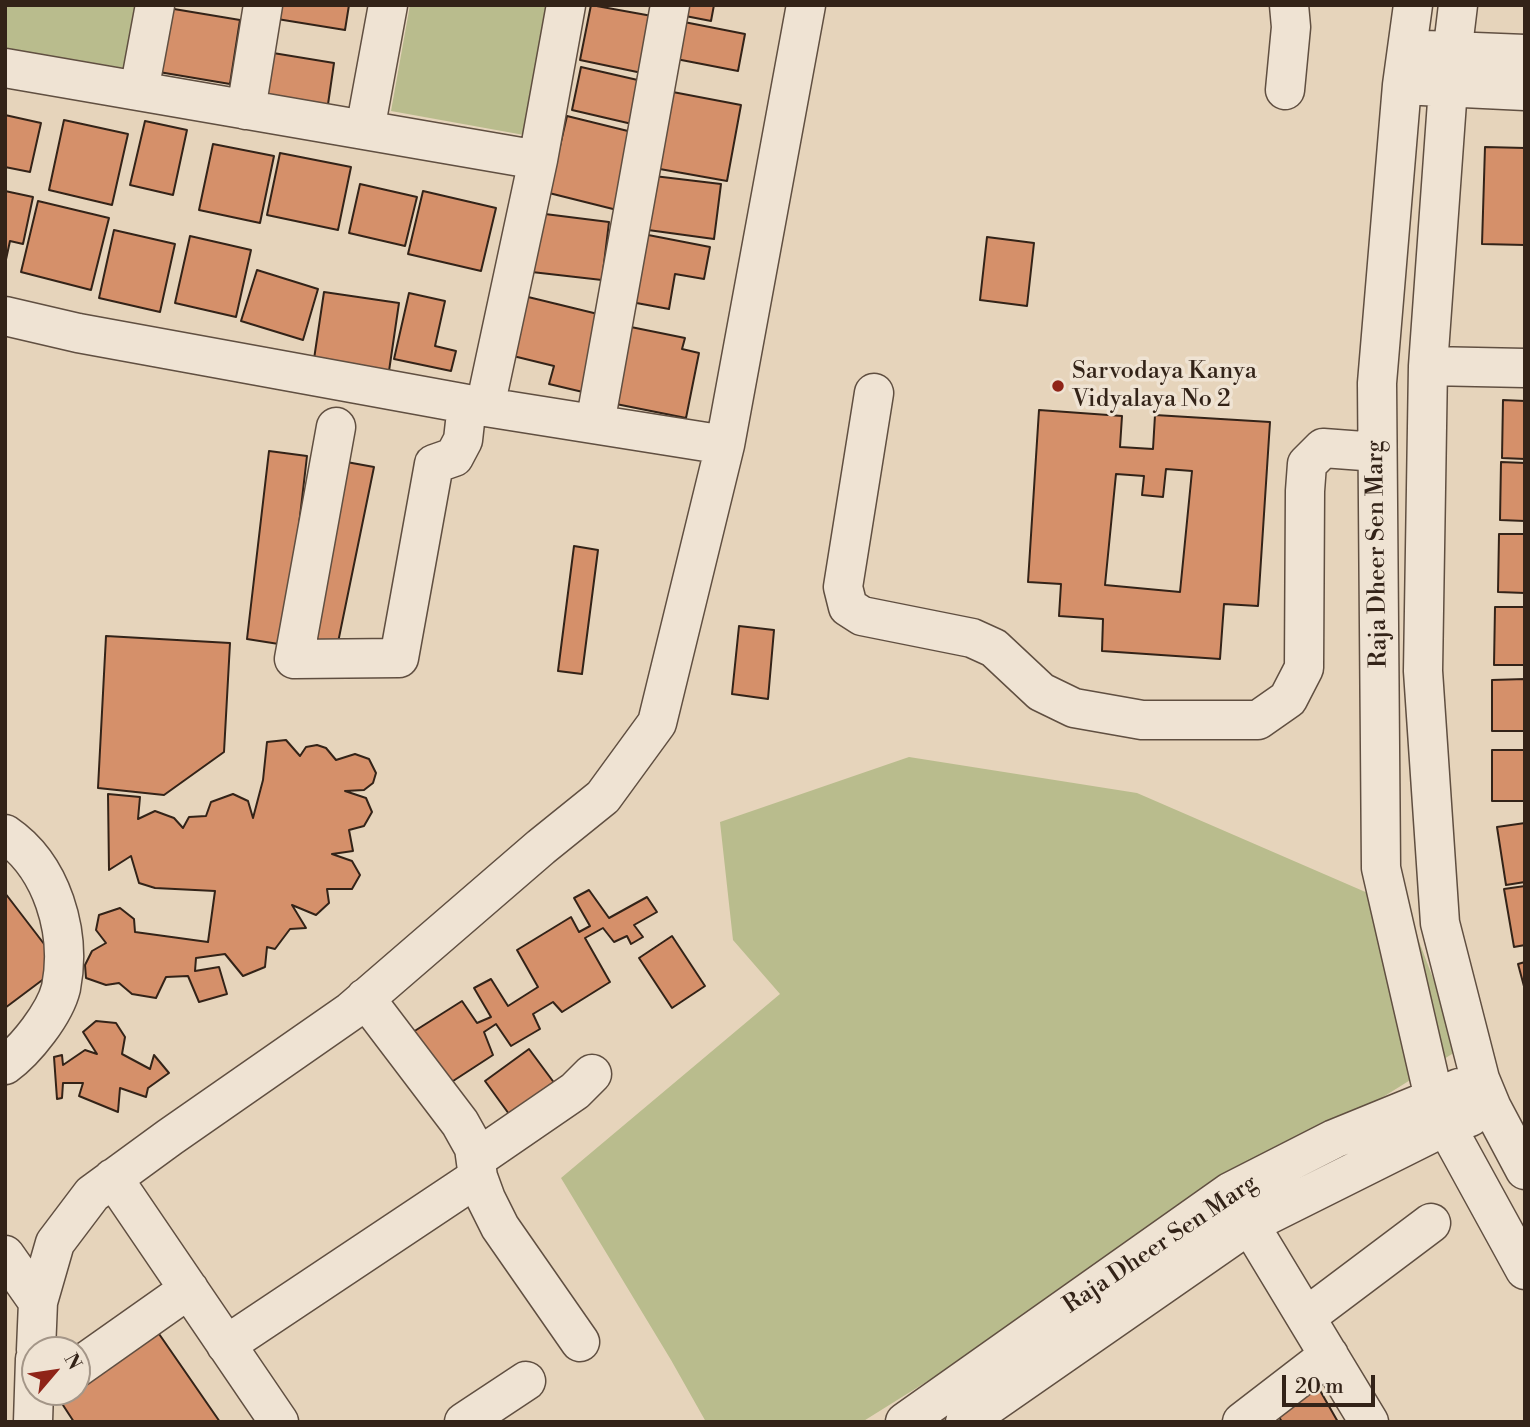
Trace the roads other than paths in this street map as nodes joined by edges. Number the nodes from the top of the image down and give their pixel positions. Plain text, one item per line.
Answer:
1 (155, 5) edge
2 (263, 5) edge
3 (388, 5) edge
4 (566, 5) edge
5 (670, 5) edge
6 (806, 5) edge
7 (1289, 5) edge
8 (1413, 5) edge
9 (1458, 5) edge
10 (1525, 54) edge
11 (1404, 67) junction
12 (5, 68) edge
13 (1449, 69) junction
14 (1286, 90) dead end
15 (139, 91) junction
16 (1525, 91) edge
17 (246, 110) junction
18 (365, 130) junction
19 (538, 160) junction
20 (5, 316) edge
21 (1428, 366) junction
22 (1525, 368) edge
23 (874, 393) dead end
24 (476, 405) junction
25 (596, 424) junction
26 (335, 428) dead end
27 (725, 445) junction
28 (1377, 452) junction
29 (5, 834) edge
30 (365, 998) junction
31 (1423, 1049) junction
32 (5, 1065) edge
33 (592, 1074) dead end
34 (1486, 1094) junction
35 (1440, 1112) junction
36 (1390, 1135) junction
37 (1466, 1162) junction
38 (477, 1168) junction
39 (1525, 1170) edge
40 (113, 1178) junction
41 (1240, 1208) junction
42 (1430, 1223) dead end
43 (1525, 1270) edge
44 (18, 1282) edge
45 (189, 1289) junction
46 (1306, 1317) junction
47 (32, 1336) edge
48 (580, 1342) dead end
49 (226, 1345) junction
50 (1329, 1355) junction
51 (91, 1358) edge
52 (526, 1381) dead end
53 (279, 1422) edge
54 (464, 1422) edge
55 (905, 1422) edge
56 (965, 1422) edge
57 (1242, 1422) edge
58 (1369, 1422) edge

1 - 15 street
2 - 17 street
3 - 18 street
4 - 19 street
5 - 25 street
6 - 27 street
7 - 14 street
8 - 11 street, Raja Dheer Sen Marg
9 - 13 street, Raja Dheer Sen Marg
10 - 13 street
11 - 13 street
11 - 28 street, Raja Dheer Sen Marg
12 - 15 street
13 - 16 street
13 - 21 street, Raja Dheer Sen Marg
15 - 17 street
17 - 18 street
18 - 19 street
19 - 24 street
20 - 24 street
21 - 22 street
21 - 34 street, Raja Dheer Sen Marg
23 - 28 street
24 - 25 street
24 - 26 street
25 - 27 street
27 - 30 street
28 - 31 street, Raja Dheer Sen Marg
29 - 32 street
30 - 38 street
30 - 40 street
31 - 35 street, Raja Dheer Sen Marg
31 - 36 street
33 - 38 street
34 - 35 street, Raja Dheer Sen Marg
34 - 39 street, Raja Dheer Sen Marg
35 - 36 street, Raja Dheer Sen Marg
35 - 37 street, Raja Dheer Sen Marg
36 - 37 street
36 - 41 street, Raja Dheer Sen Marg
37 - 43 street, Raja Dheer Sen Marg
38 - 48 street
38 - 49 street
40 - 44 street
40 - 45 street
41 - 46 street
41 - 55 street, Raja Dheer Sen Marg
41 - 56 street, Raja Dheer Sen Marg
42 - 46 street
44 - 47 street
45 - 49 street
45 - 51 street
46 - 50 street
49 - 53 street
50 - 57 street
50 - 58 street
52 - 54 street

